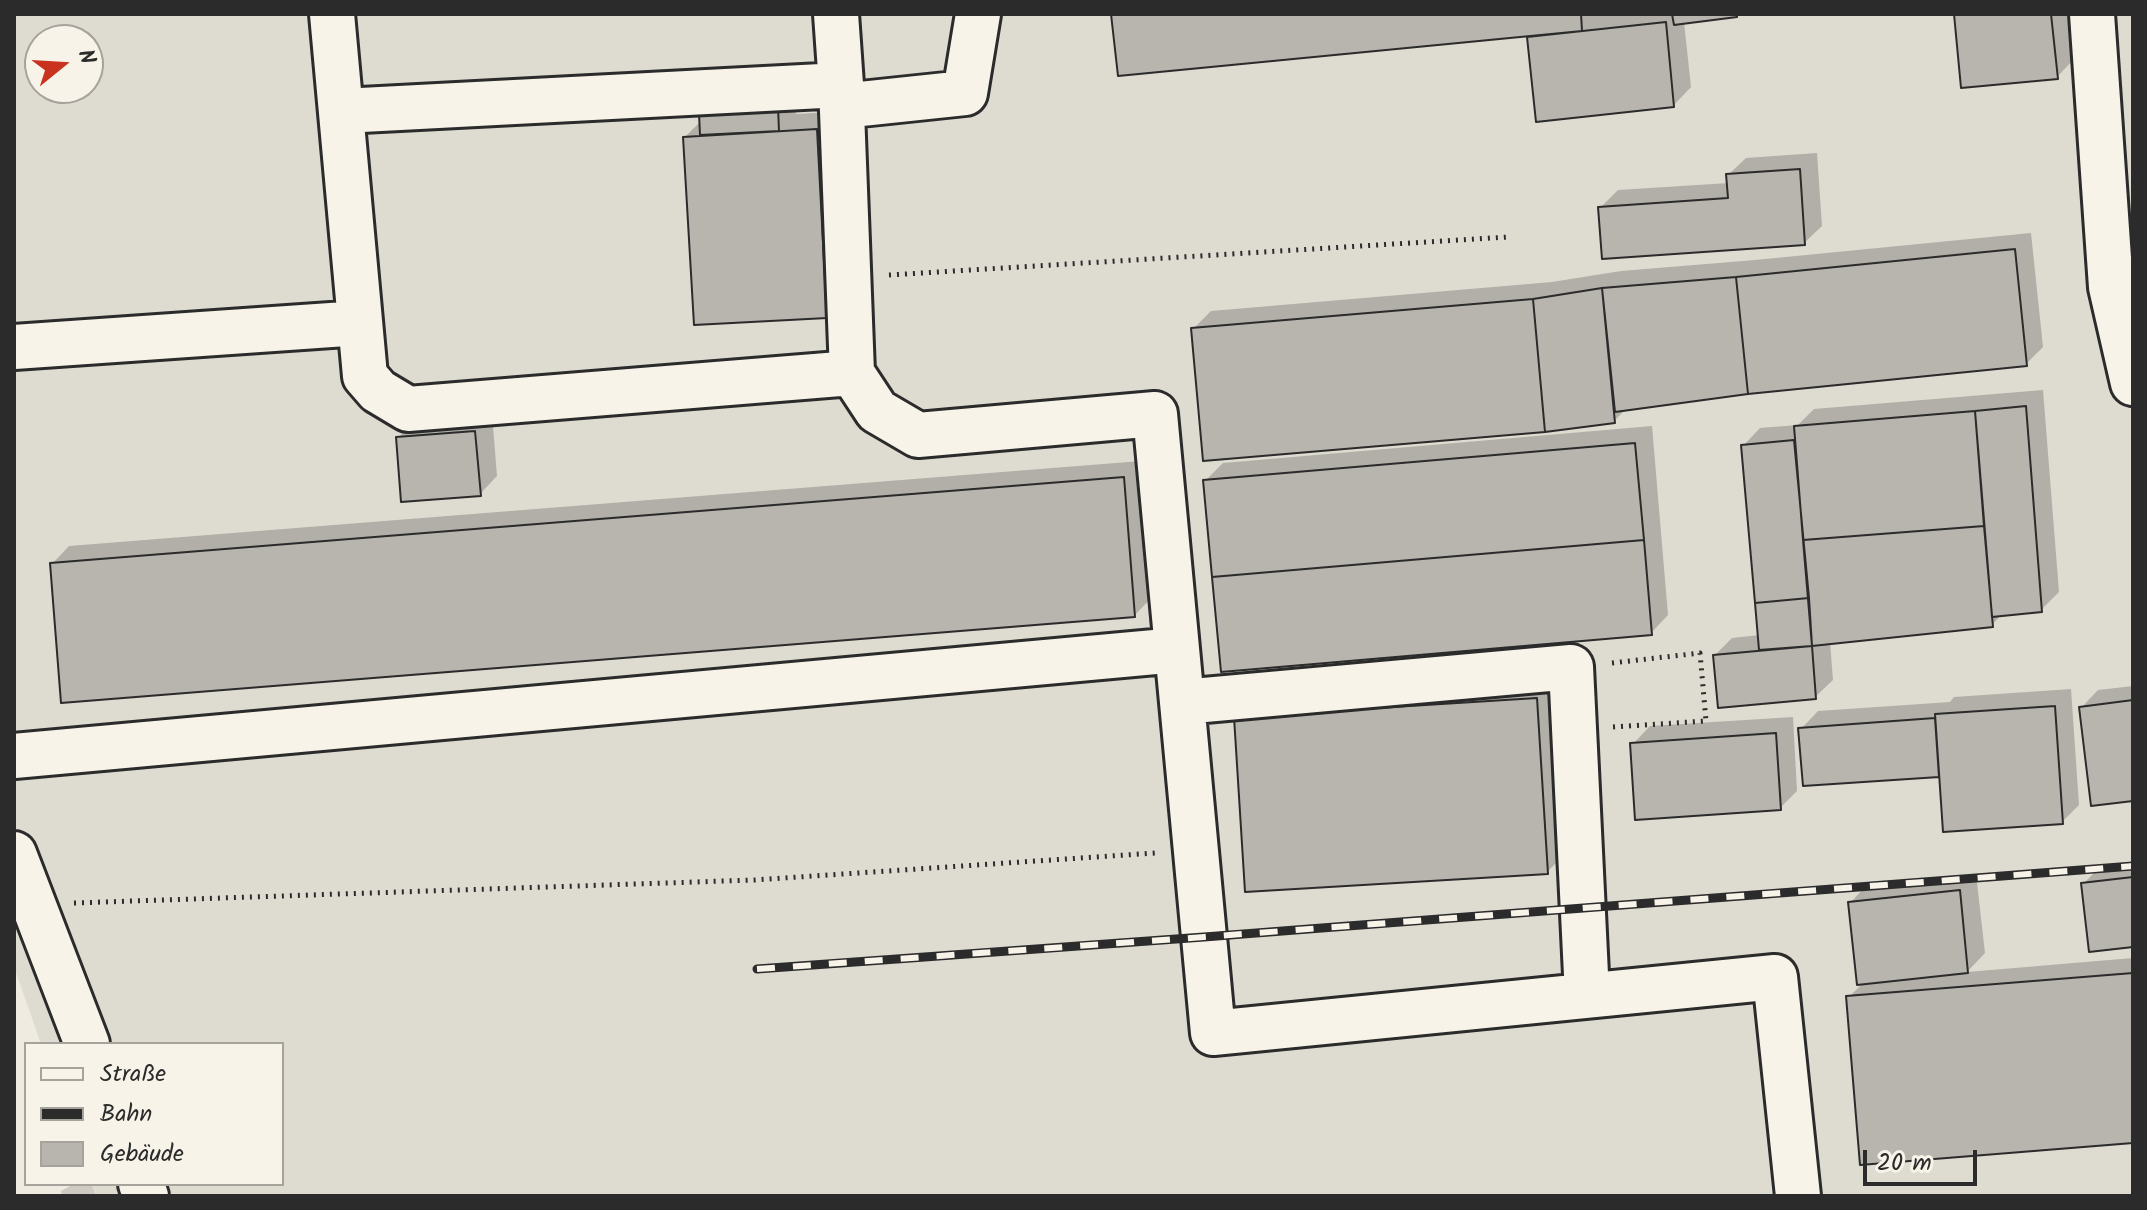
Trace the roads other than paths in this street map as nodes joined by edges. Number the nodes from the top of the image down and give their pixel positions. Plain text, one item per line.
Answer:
1 (332, 14) edge
2 (836, 14) edge
3 (978, 14) edge
4 (2092, 14) edge
5 (841, 95) junction
6 (342, 111) junction
7 (2118, 173) edge
8 (360, 323) junction
9 (14, 347) edge
10 (2130, 360) edge
11 (852, 373) junction
12 (1177, 650) junction
13 (1182, 702) junction
14 (14, 756) edge
15 (14, 854) edge
16 (1587, 995) junction
17 (86, 1042) edge
18 (1798, 1196) edge

1 - 6 street
2 - 5 street
3 - 5 street
4 - 7 street
5 - 6 street
5 - 11 street
6 - 8 street
7 - 10 street
8 - 9 street
8 - 11 street
11 - 12 street
12 - 13 street
12 - 14 street
13 - 16 street
13 - 16 street
15 - 17 street
16 - 18 street

